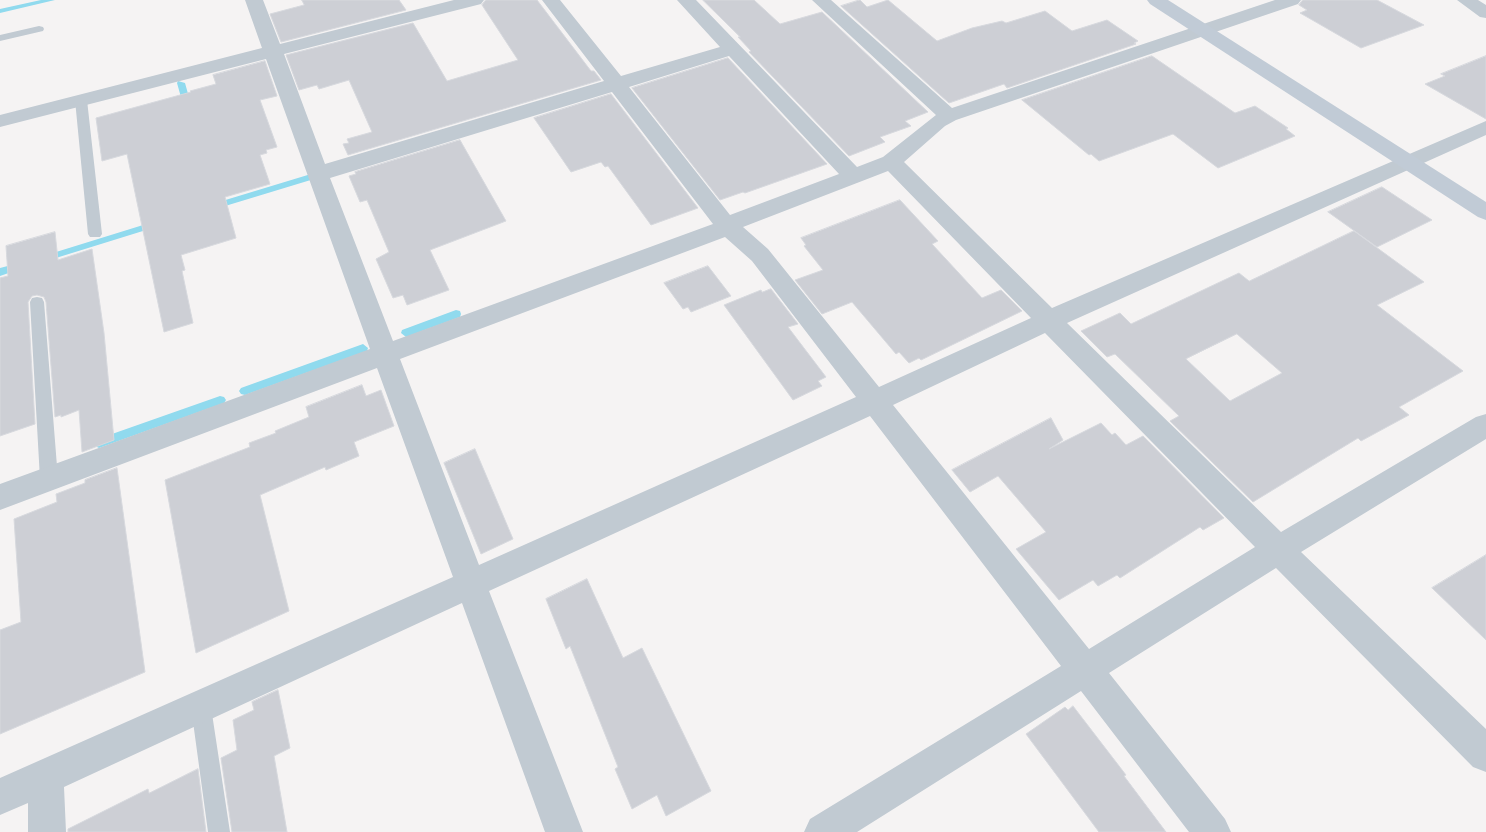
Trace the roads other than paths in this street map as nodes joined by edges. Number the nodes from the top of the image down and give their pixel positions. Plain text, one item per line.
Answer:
1 (254, 0) edge
2 (475, 0) edge
3 (550, 0) edge
4 (686, 0) edge
5 (822, 0) edge
6 (1156, 0) edge
7 (1292, 0) edge
8 (1466, 0) edge
9 (1486, 13) edge
10 (38, 29) dead end
11 (1204, 31) junction
12 (0, 38) edge
13 (732, 49) junction
14 (273, 51) junction
15 (616, 84) junction
16 (80, 100) junction
17 (949, 116) junction
18 (0, 121) edge
19 (1486, 127) edge
20 (1407, 161) junction
21 (891, 162) junction
22 (318, 174) junction
23 (854, 177) junction
24 (1486, 212) edge
25 (727, 226) junction
26 (95, 234) dead end
27 (37, 302) dead end
28 (1049, 320) junction
29 (385, 355) junction
30 (875, 402) junction
31 (1486, 425) edge
32 (49, 479) junction
33 (0, 497) edge
34 (1278, 550) junction
35 (471, 585) junction
36 (1084, 670) junction
37 (201, 707) junction
38 (1486, 754) edge
39 (45, 777) junction
40 (0, 797) edge
41 (47, 832) edge
42 (219, 832) edge
43 (564, 832) edge
44 (823, 832) edge
45 (1212, 832) edge

1 - 14 street
2 - 14 street
3 - 15 street
4 - 13 street
5 - 17 street
6 - 11 street
7 - 11 street
8 - 9 street
10 - 12 lane
11 - 17 street
11 - 20 street
13 - 15 street
13 - 23 street
14 - 16 street
14 - 22 street
15 - 22 street
15 - 25 street
16 - 18 street
16 - 26 lane
17 - 21 street
19 - 20 street
20 - 24 street
20 - 28 street
21 - 23 street
21 - 28 street
22 - 29 street
23 - 25 street
25 - 29 street
25 - 30 street
27 - 32 lane
28 - 30 street
28 - 34 street
29 - 32 street
29 - 35 street
30 - 35 street
30 - 36 street
31 - 34 street
32 - 33 street
34 - 36 street
34 - 38 street
35 - 37 street
35 - 43 street
36 - 44 street
36 - 45 street
37 - 39 street
37 - 42 lane
39 - 40 street
39 - 41 street

